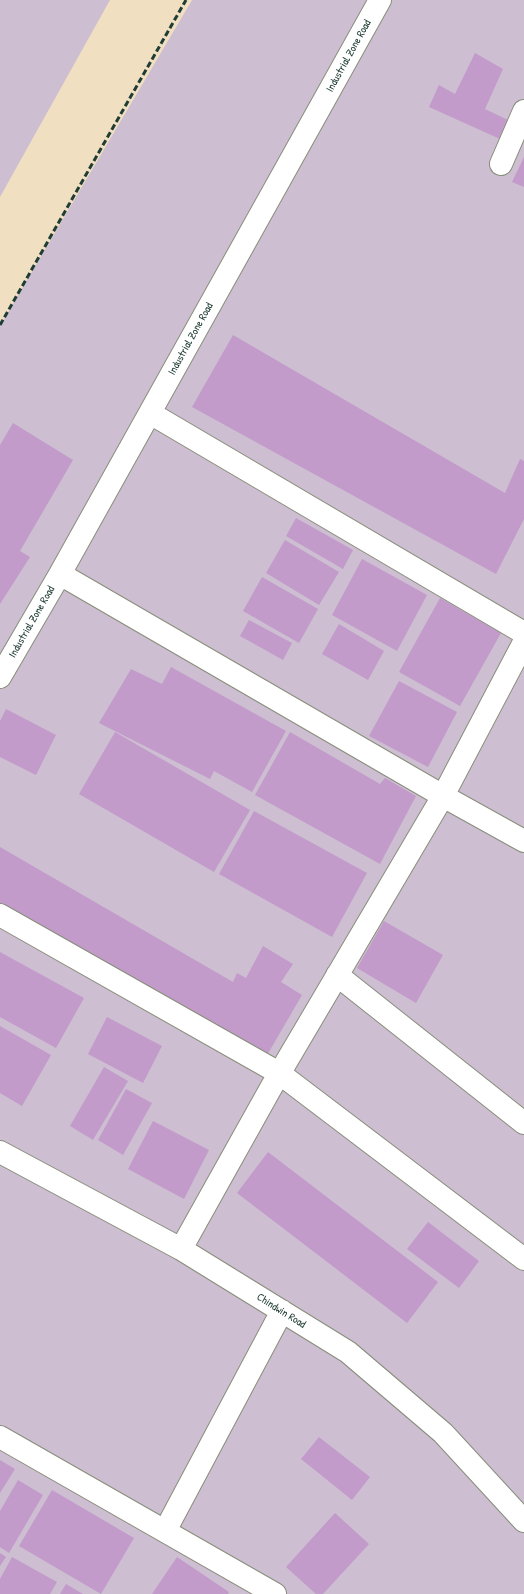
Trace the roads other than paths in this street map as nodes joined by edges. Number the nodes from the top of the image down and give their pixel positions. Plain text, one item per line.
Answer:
1 (380, 0) edge
2 (524, 111) edge
3 (502, 164) dead end
4 (150, 413) junction
5 (60, 574) junction
6 (524, 633) edge
7 (524, 642) edge
8 (0, 677) edge
9 (443, 796) junction
10 (524, 841) edge
11 (0, 915) edge
12 (337, 975) junction
13 (279, 1073) junction
14 (524, 1123) edge
15 (0, 1152) edge
16 (181, 1249) junction
17 (524, 1259) edge
18 (282, 1311) junction
19 (0, 1437) edge
20 (524, 1521) edge
21 (165, 1531) junction
22 (275, 1594) edge

1 - 4 street, Industrial Zone Road
2 - 3 street
4 - 5 street, Industrial Zone Road
4 - 6 street
5 - 8 street, Industrial Zone Road
5 - 9 street
7 - 9 street
9 - 10 street
9 - 12 street
11 - 13 street
12 - 13 street
12 - 14 street
13 - 16 street
13 - 17 street
15 - 16 street, Chindwin Road
16 - 18 street, Chindwin Road
18 - 20 street, Chindwin Road
18 - 21 street
19 - 21 street
21 - 22 street

